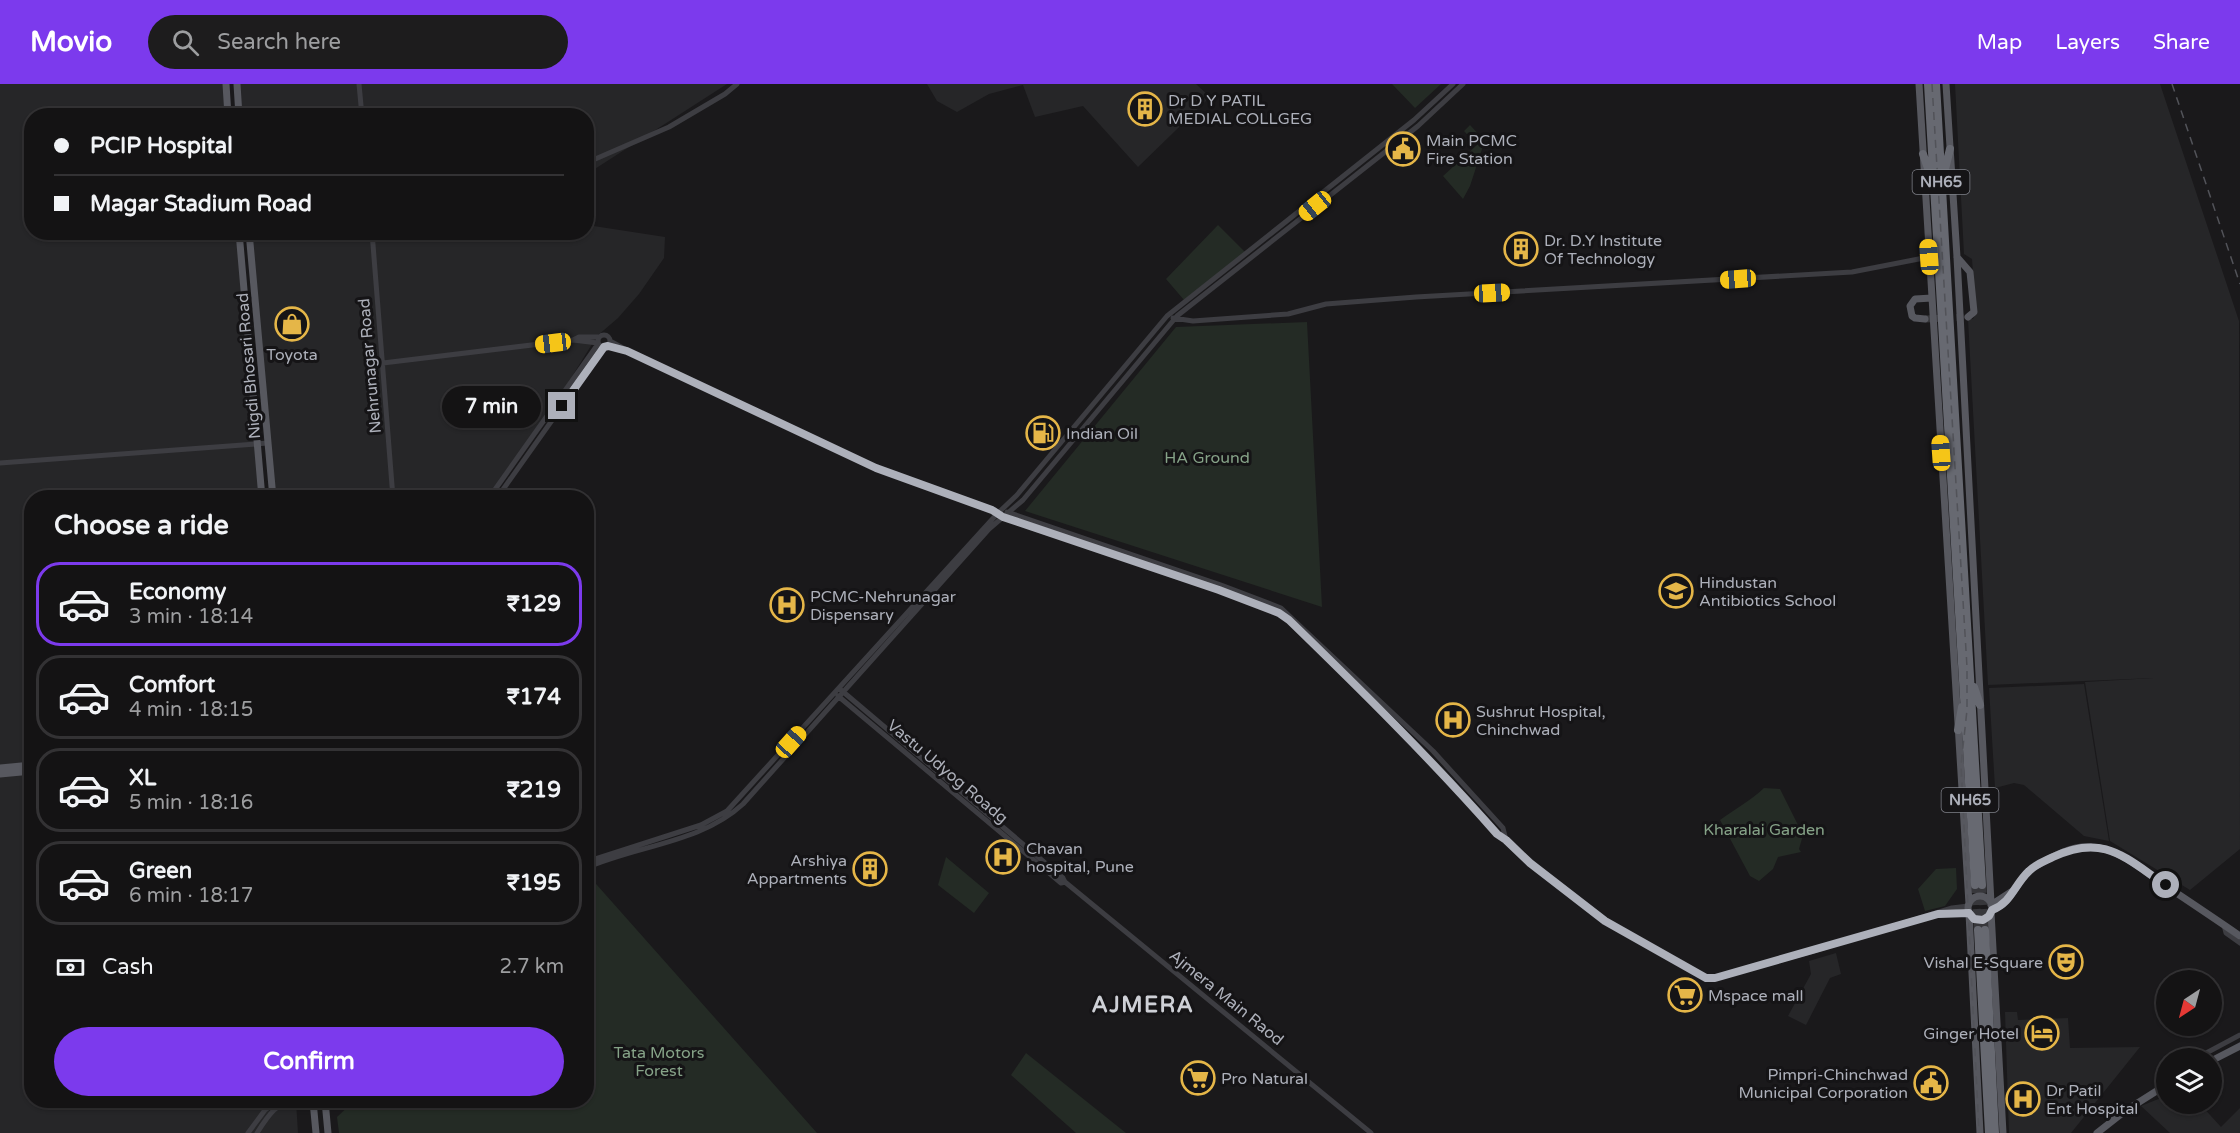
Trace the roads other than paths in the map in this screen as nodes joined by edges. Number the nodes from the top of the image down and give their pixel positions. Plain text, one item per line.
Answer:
1 (226, 84) edge
2 (237, 84) edge
3 (359, 84) edge
4 (737, 84) edge
5 (1454, 84) edge
6 (1463, 84) edge
7 (1919, 84) edge
8 (1929, 84) edge
9 (1936, 84) edge
10 (1946, 84) edge
11 (228, 108) edge
12 (238, 108) edge
13 (361, 108) edge
14 (1950, 149) junction
15 (1923, 154) junction
16 (594, 160) edge
17 (1938, 187) junction
18 (239, 240) edge
19 (250, 240) edge
20 (373, 240) edge
21 (1957, 256) junction
22 (1929, 257) junction
23 (1943, 279) junction
24 (1932, 298) junction
25 (1171, 317) junction
26 (1968, 317) dead end
27 (1925, 319) dead end
28 (598, 341) junction
29 (607, 345) junction
30 (383, 363) junction
31 (268, 443) junction
32 (257, 444) junction
33 (0, 463) edge
34 (261, 490) edge
35 (272, 490) edge
36 (392, 490) edge
37 (495, 490) edge
38 (503, 490) edge
39 (998, 512) junction
40 (1009, 513) junction
41 (1971, 680) junction
42 (839, 693) junction
43 (1964, 694) junction
44 (1980, 705) junction
45 (1958, 730) junction
46 (24, 766) edge
47 (0, 768) edge
48 (24, 772) edge
49 (0, 774) edge
50 (1506, 840) junction
51 (594, 859) edge
52 (594, 865) edge
53 (1065, 882) joint
54 (1991, 907) junction
55 (1969, 909) junction
56 (2224, 926) junction
57 (1981, 930) tunnel mouth
58 (2240, 936) edge
59 (2240, 943) edge
60 (2240, 1035) edge
61 (2240, 1046) edge
62 (2216, 1048) edge
63 (2222, 1055) edge
64 (2156, 1092) edge
65 (1990, 1094) junction
66 (268, 1108) edge
67 (278, 1108) edge
68 (314, 1108) edge
69 (325, 1108) edge
70 (248, 1133) edge
71 (257, 1133) edge
72 (316, 1133) edge
73 (328, 1133) edge
74 (1371, 1133) edge
75 (1980, 1133) edge
76 (1989, 1133) edge
77 (1995, 1133) edge
78 (2003, 1133) edge
79 (2097, 1133) edge

1 - 11 main road
2 - 12 main road
3 - 13 street
4 - 16 street
5 - 25 street
6 - 25 street
7 - 15 main road
8 - 17 highway, NH65
9 - 17 highway, NH65
10 - 14 main road
14 - 17 highway
14 - 21 main road
15 - 17 highway
15 - 22 main road
17 - 23 highway, NH65
18 - 32 main road, Nigdi Bhosari Road
19 - 31 main road, Nigdi Bhosari Road
20 - 30 street, Nehrunagar Road
21 - 26 main road
21 - 44 main road
22 - 24 main road
22 - 25 street
23 - 41 highway, NH65
23 - 43 highway, NH65
24 - 27 main road
24 - 45 main road
25 - 39 street
25 - 40 street
28 - 29 street
28 - 29 street
28 - 30 street
28 - 37 street
29 - 38 street
29 - 39 street
30 - 36 street, Nehrunagar Road
31 - 32 street
31 - 35 main road, Nigdi Bhosari Road
32 - 33 street
32 - 34 main road, Nigdi Bhosari Road
39 - 40 street
39 - 42 street
39 - 50 street
40 - 50 street
41 - 43 highway, NH65
41 - 44 highway
42 - 51 street
42 - 52 street
42 - 53 street, Vastu Udyog Roadg
43 - 45 highway
44 - 54 main road
45 - 55 main road
46 - 47 main road
48 - 49 main road
50 - 55 street
53 - 74 street, Ajmera Main Raod
54 - 55 main road
54 - 55 main road
54 - 56 main road
54 - 78 main road
55 - 75 main road
56 - 58 main road
56 - 59 street
57 - 65 highway
60 - 62 street
61 - 63 main road
64 - 79 main road
65 - 76 highway
65 - 77 highway
66 - 70 street
67 - 71 street
68 - 72 main road
69 - 73 main road

